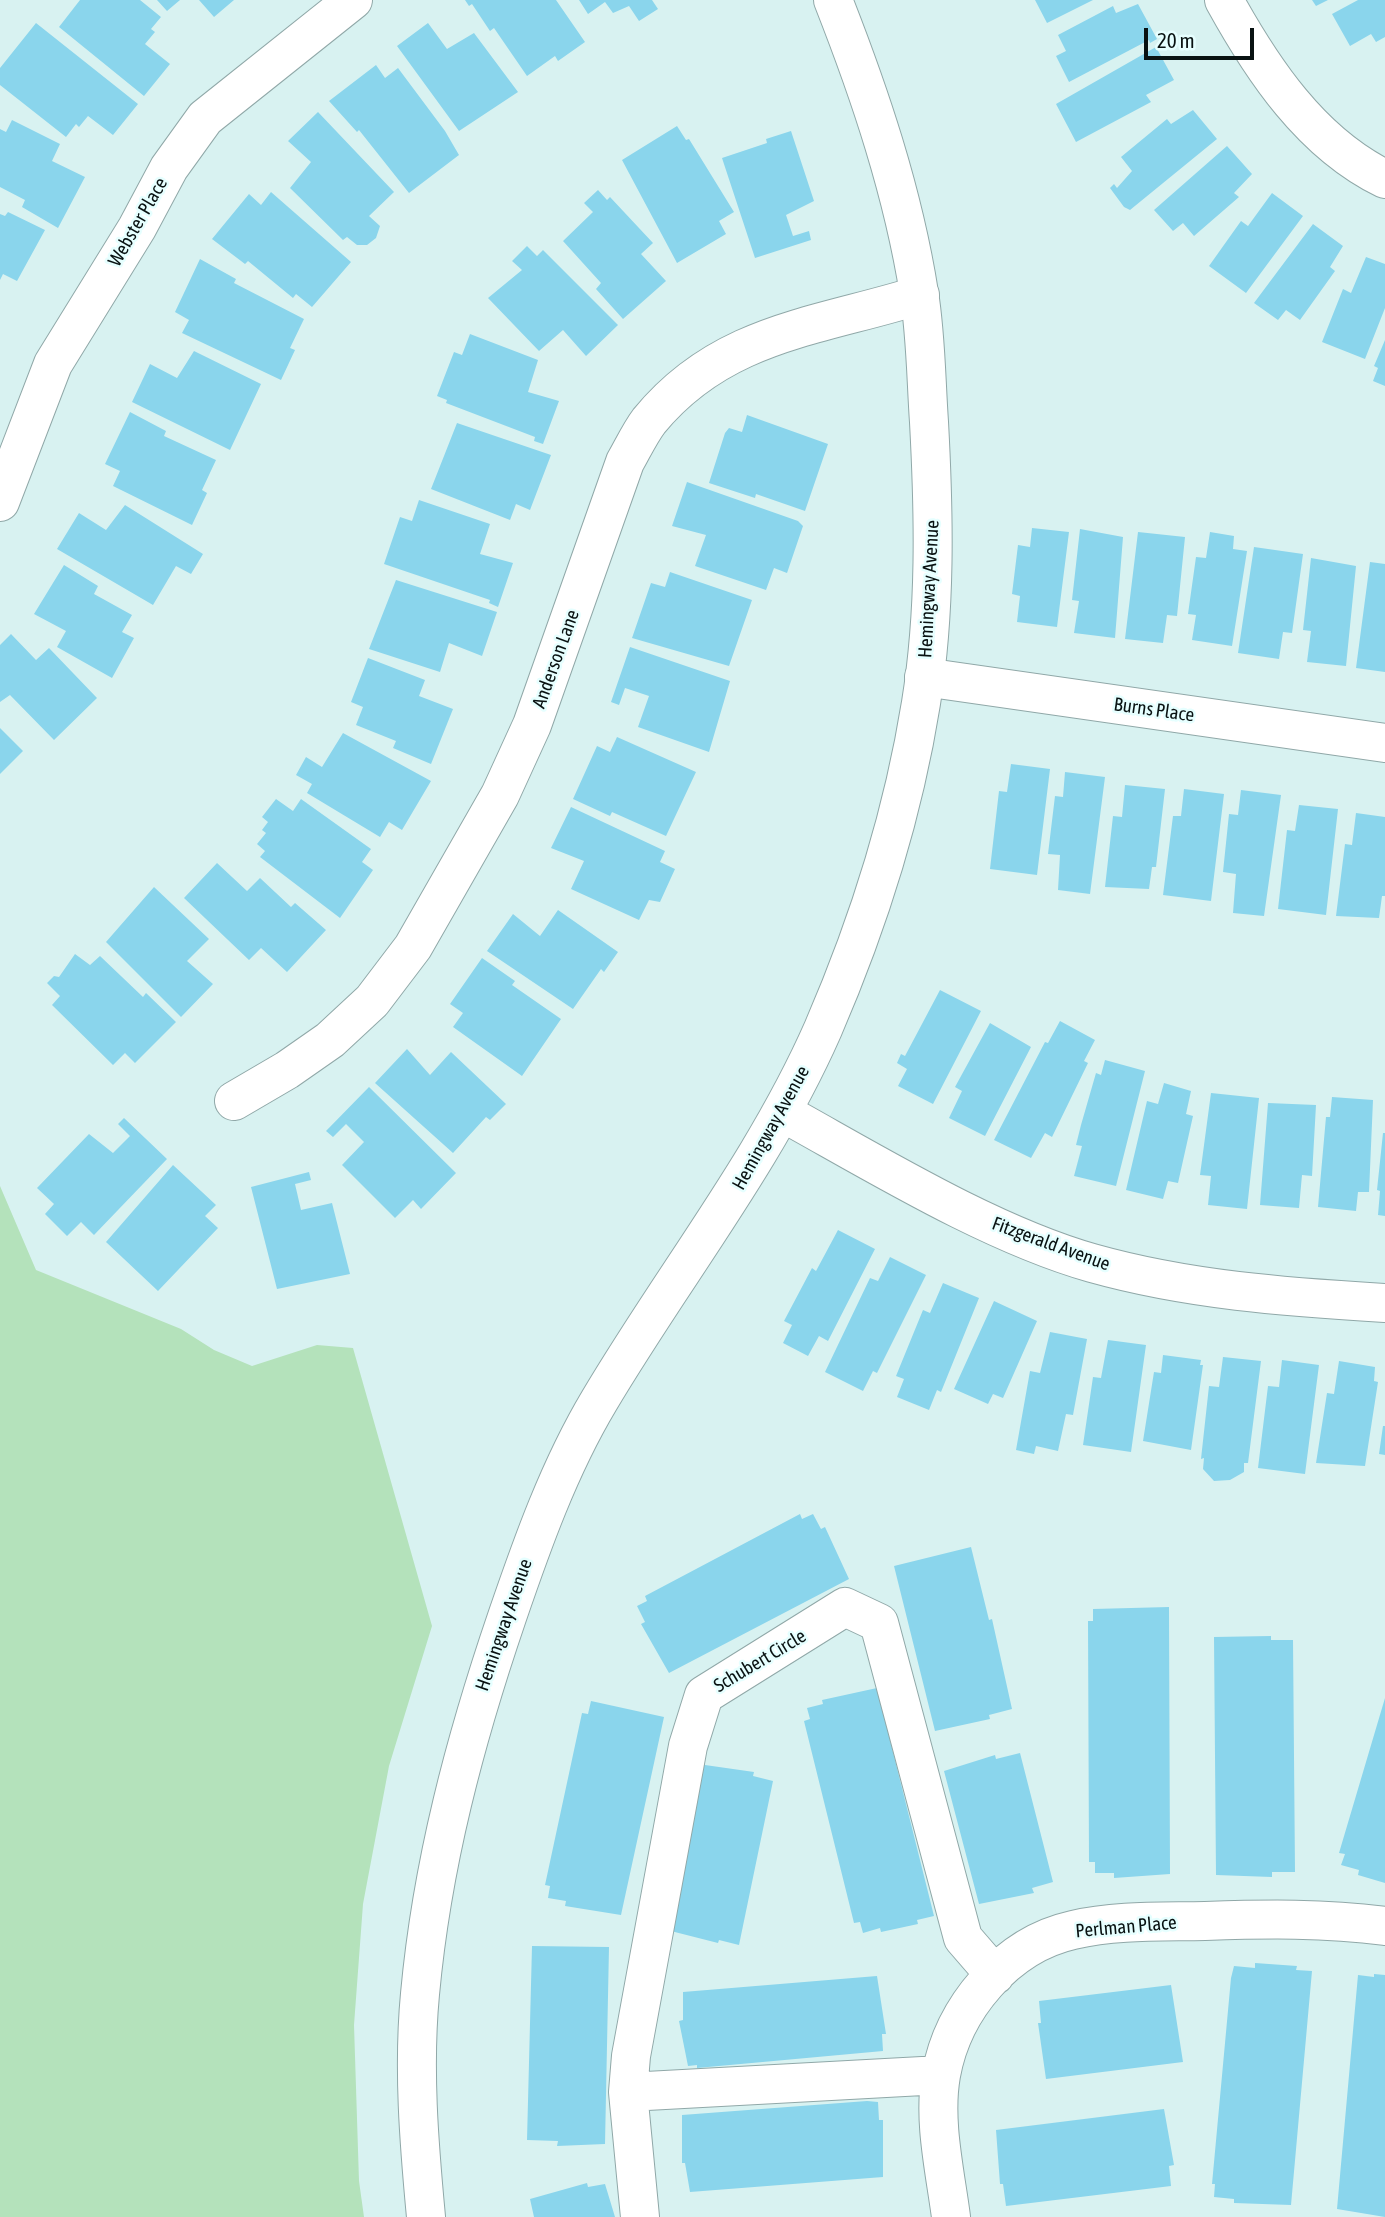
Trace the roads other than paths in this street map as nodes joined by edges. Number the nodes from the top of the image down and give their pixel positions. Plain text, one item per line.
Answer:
1 (353, 0) edge
2 (833, 0) edge
3 (1224, 0) edge
4 (1385, 179) edge
5 (920, 295) junction
6 (0, 502) edge
7 (924, 677) junction
8 (1385, 743) edge
9 (234, 1101) dead end
10 (782, 1112) junction
11 (1385, 1303) edge
12 (1385, 1926) edge
13 (995, 1975) junction
14 (941, 2075) junction
15 (628, 2092) junction
16 (426, 2217) edge
17 (640, 2217) edge
18 (951, 2217) edge

1 - 6 street, Webster Place
2 - 5 street, Hemingway Avenue
3 - 4 street
5 - 7 street, Hemingway Avenue
5 - 9 street, Anderson Lane
7 - 8 street, Burns Place
7 - 10 street, Hemingway Avenue
10 - 11 street, Fitzgerald Avenue
10 - 16 street, Hemingway Avenue
12 - 13 street, Perlman Place
13 - 14 street, Perlman Place
13 - 15 street, Schubert Circle
14 - 15 street
14 - 18 street, Perlman Place
15 - 17 street, Schubert Circle

